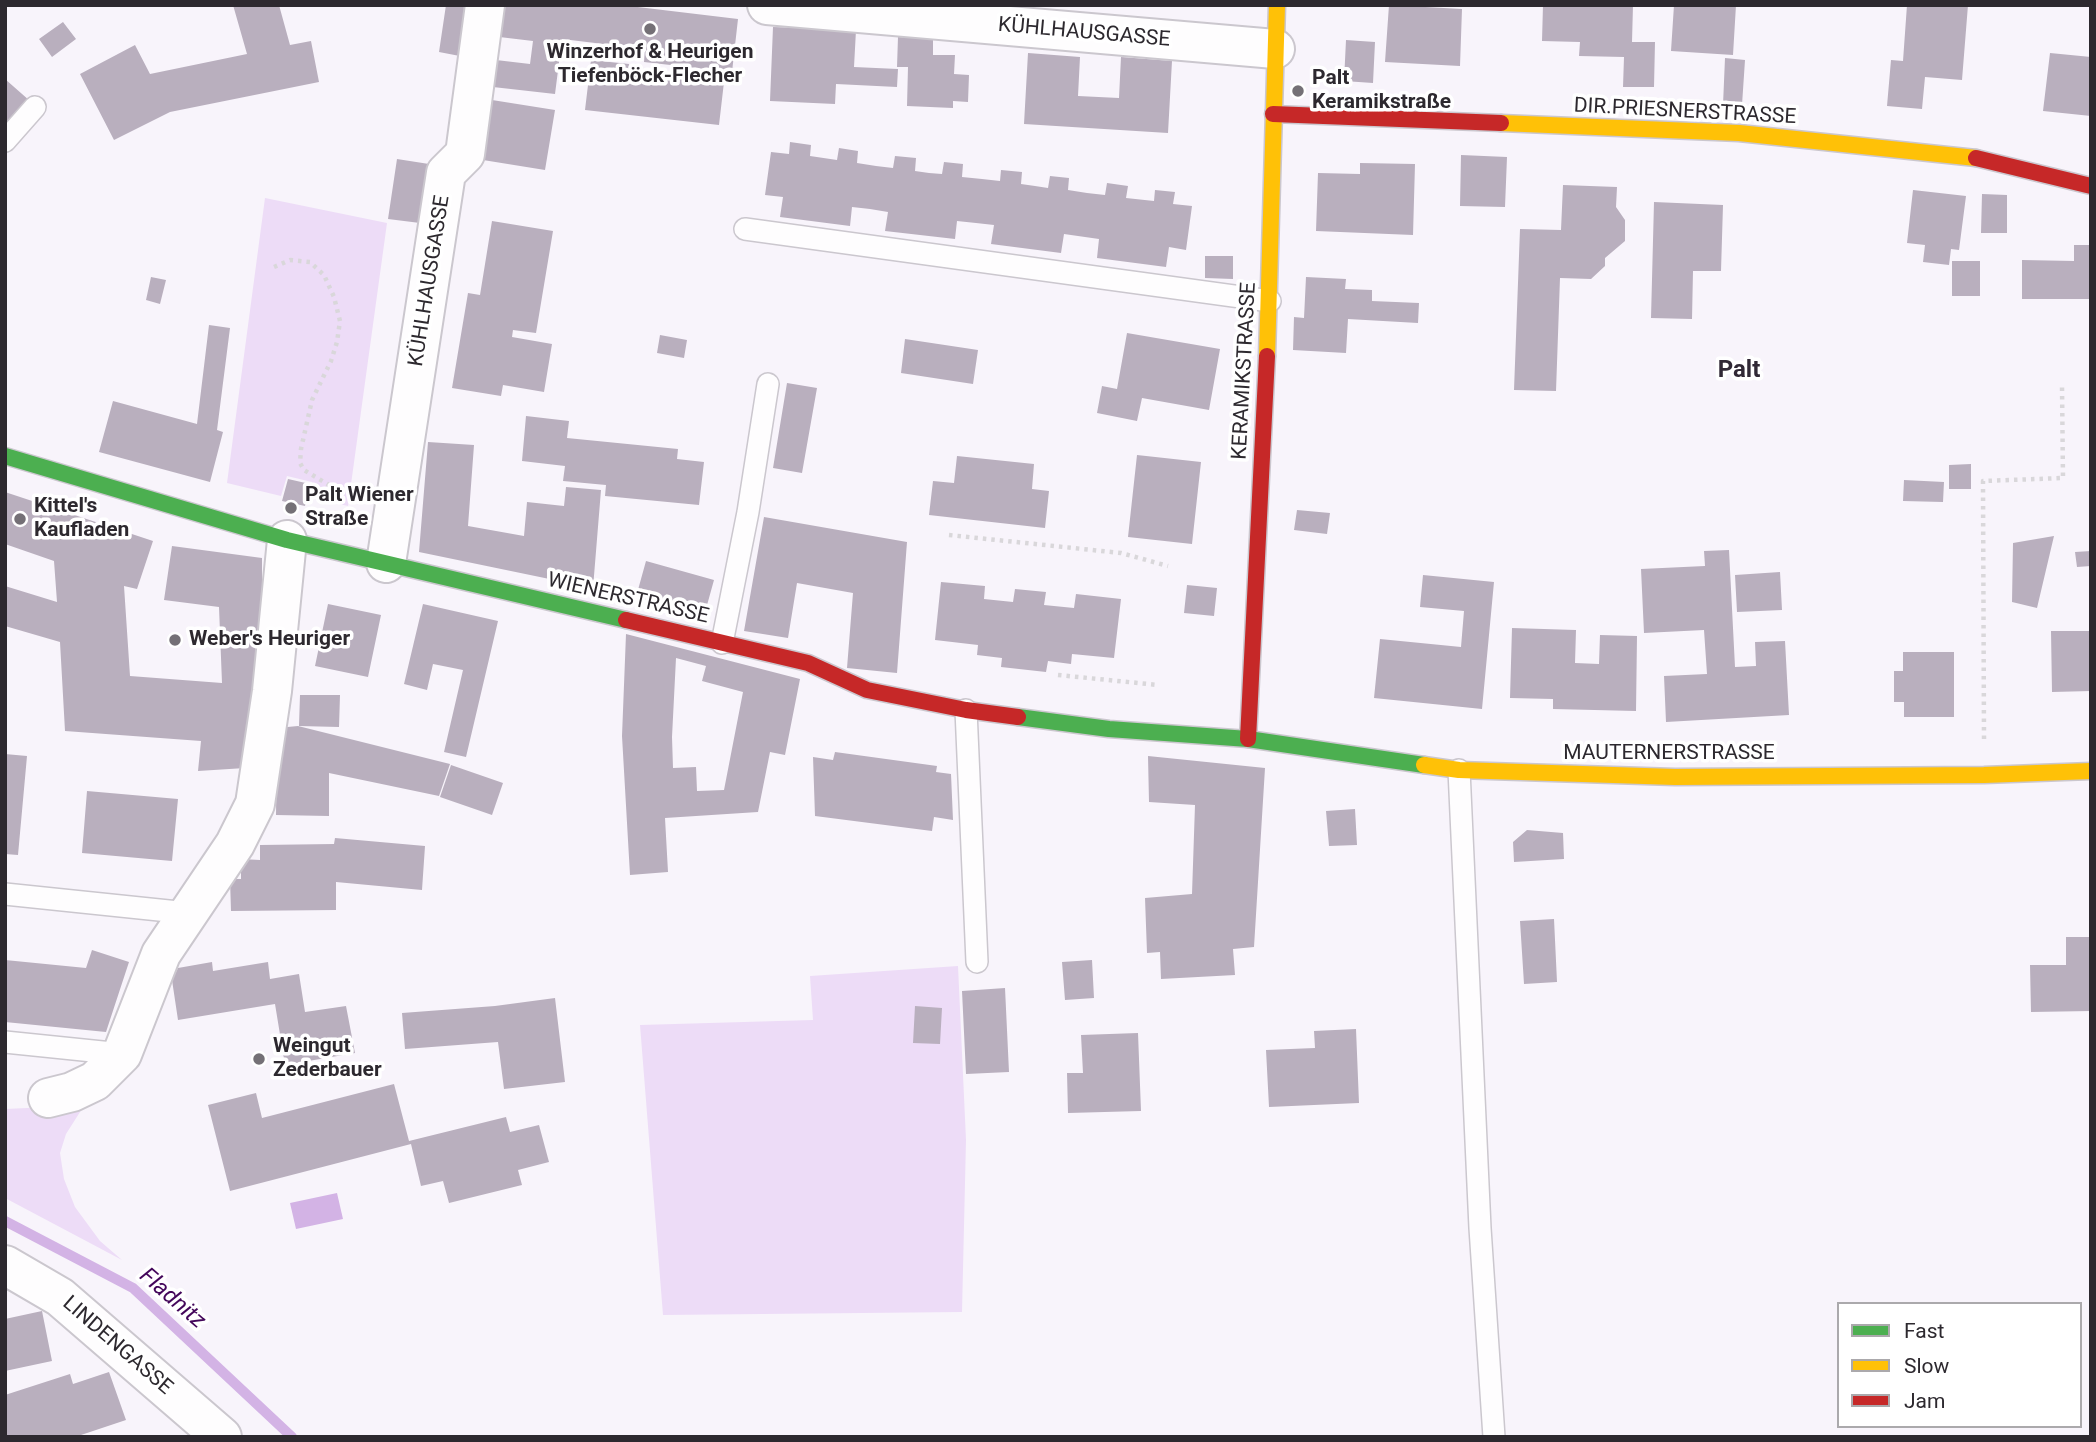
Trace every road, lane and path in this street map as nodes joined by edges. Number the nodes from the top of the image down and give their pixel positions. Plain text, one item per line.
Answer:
1 (485, 5) edge
2 (767, 5) edge
3 (1277, 5) edge
4 (1275, 48) junction
5 (35, 107) dead end
6 (1273, 114) junction
7 (5, 141) edge
8 (2091, 186) edge
9 (745, 229) dead end
10 (274, 267) dead end
11 (1270, 301) junction
12 (768, 384) dead end
13 (2062, 386) dead end
14 (5, 456) edge
15 (396, 506) junction
16 (950, 535) dead end
17 (287, 540) junction
18 (386, 563) junction
19 (1168, 566) dead end
20 (722, 643) junction
21 (1058, 675) dead end
22 (1158, 685) dead end
23 (966, 710) junction
24 (1248, 739) junction
25 (1460, 770) junction
26 (2091, 771) edge
27 (1984, 775) junction
28 (5, 894) edge
29 (188, 913) junction
30 (976, 962) dead end
31 (5, 1042) edge
32 (122, 1054) junction
33 (48, 1098) dead end
34 (5, 1265) edge
35 (222, 1437) edge
36 (1494, 1437) edge

1 - 15 street, KÜHLHAUSGASSE
2 - 4 street, KÜHLHAUSGASSE
3 - 4 street, KERAMIKSTRASSE
4 - 6 street, KERAMIKSTRASSE
5 - 7 lane
6 - 8 street, DIR.PRIESNERSTRASSE
6 - 11 street, KERAMIKSTRASSE
9 - 11 lane
10 - 15 path
11 - 24 street, KERAMIKSTRASSE
12 - 20 lane
13 - 27 path
14 - 17 street, WIENERSTRASSE
15 - 18 street, KÜHLHAUSGASSE
16 - 19 path
17 - 18 street, WIENERSTRASSE
17 - 29 street
18 - 20 street, WIENERSTRASSE
20 - 23 street, WIENERSTRASSE
21 - 22 path
23 - 24 street, WIENERSTRASSE
23 - 30 lane
24 - 25 street, MAUTERNERSTRASSE
25 - 27 street, MAUTERNERSTRASSE
25 - 36 lane
26 - 27 street, MAUTERNERSTRASSE
28 - 29 lane
29 - 32 street
31 - 32 lane
32 - 33 street
34 - 35 street, LINDENGASSE

